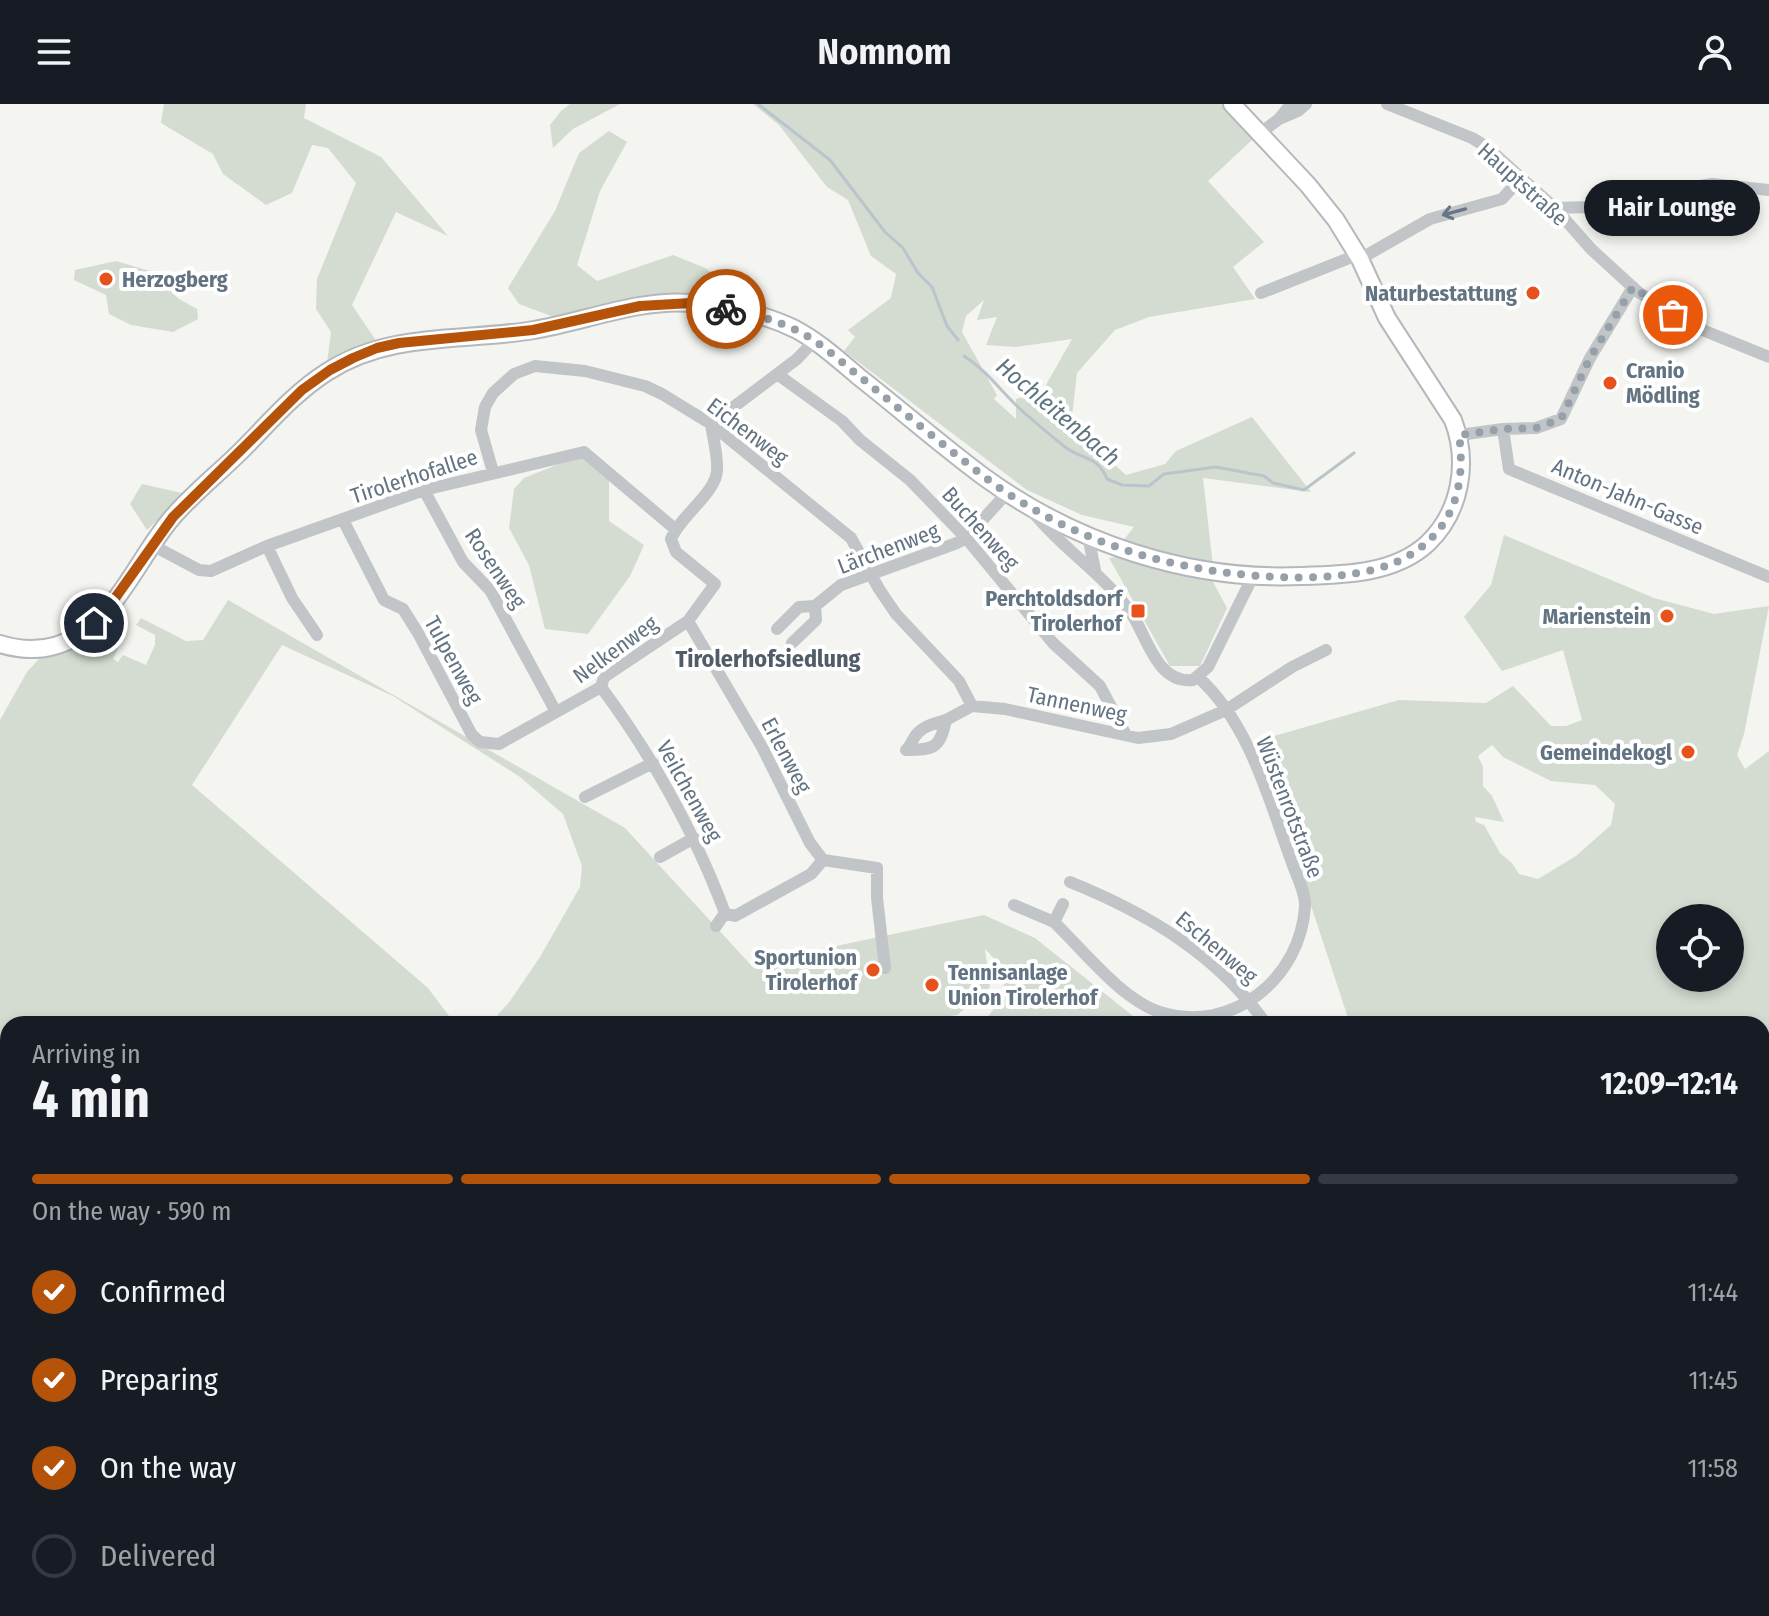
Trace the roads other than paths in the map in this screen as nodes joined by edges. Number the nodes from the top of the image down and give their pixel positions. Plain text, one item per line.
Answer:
1 (1232, 104) edge
2 (1291, 104) edge
3 (1306, 104) edge
4 (1387, 104) edge
5 (1279, 119) junction
6 (1259, 134) junction
7 (1521, 178) junction
8 (1769, 190) edge
9 (1555, 208) junction
10 (1358, 257) junction
11 (1633, 287) junction
12 (1261, 293) dead end
13 (814, 341) junction
14 (1769, 357) edge
15 (777, 374) junction
16 (711, 424) junction
17 (1503, 429) junction
18 (1459, 435) junction
19 (493, 472) junction
20 (424, 490) junction
21 (1007, 493) junction
22 (1031, 508) junction
23 (343, 520) junction
24 (675, 529) junction
25 (1088, 536) junction
26 (966, 538) junction
27 (152, 545) junction
28 (267, 546) junction
29 (1095, 570) junction
30 (872, 574) junction
31 (1253, 576) junction
32 (1769, 577) edge
33 (815, 606) junction
34 (688, 621) junction
35 (777, 629) dead end
36 (317, 635) dead end
37 (792, 643) dead end
38 (0, 644) edge
39 (1326, 650) dead end
40 (1198, 677) junction
41 (601, 687) junction
42 (972, 706) junction
43 (1226, 710) junction
44 (556, 712) junction
45 (946, 720) dead end
46 (1126, 735) junction
47 (480, 742) joint
48 (653, 763) junction
49 (585, 797) dead end
50 (694, 838) junction
51 (660, 857) dead end
52 (823, 860) junction
53 (1070, 882) dead end
54 (1063, 904) dead end
55 (1014, 905) dead end
56 (730, 914) junction
57 (1054, 922) junction
58 (716, 926) dead end
59 (885, 968) dead end
60 (1250, 1002) junction
61 (1260, 1016) edge

1 - 6 main road
2 - 5 street
3 - 5 street
4 - 7 street, Hauptstraße
5 - 6 street
6 - 10 main road
7 - 9 street, Hauptstraße
7 -> 10 street
8 - 9 street
9 - 11 street, Hauptstraße
10 - 12 street
10 - 18 main road
11 - 14 street, Hauptstraße
11 - 17 street
13 - 15 street
13 - 21 main road
13 - 27 main road
15 - 16 street
15 - 26 street, Buchenweg
16 - 19 street, Eichenweg
16 - 24 street
16 - 30 street, Eichenweg
17 - 18 street
17 - 32 street, Anton-Jahn-Gasse
18 - 31 main road
19 - 20 street, Tirolerhofallee
19 - 24 street, Tirolerhofallee
20 - 23 street, Tirolerhofallee
20 - 44 street, Rosenweg
21 - 22 main road
21 - 26 street, Lärchenweg
22 - 25 main road
22 - 29 street
23 - 28 street, Tirolerhofallee
23 - 47 street, Tulpenweg
24 - 34 street, Nelkenweg
25 - 29 street
25 - 31 main road
26 - 30 street, Lärchenweg
26 - 46 street, Buchenweg
27 - 28 street, Tirolerhofallee
27 - 38 main road
28 - 36 street
29 - 40 street
30 - 33 street, Lärchenweg
30 - 42 street, Eichenweg
31 - 40 street
33 - 35 street, Lärchenweg
33 - 37 street, Lärchenweg
34 - 41 street, Nelkenweg
34 - 52 street, Erlenweg
39 - 43 street, Tannenweg
40 - 43 street, Wüstenrotstraße
41 - 44 street, Nelkenweg
41 - 48 street, Veilchenweg
42 - 45 street
42 - 46 street, Tannenweg
43 - 46 street, Tannenweg
43 - 60 street, Wüstenrotstraße
44 - 47 street, Nelkenweg
48 - 49 street
48 - 50 street, Veilchenweg
50 - 51 street
50 - 56 street, Veilchenweg
52 - 56 street
52 - 59 street
53 - 60 street, Eschenweg
54 - 57 street
55 - 57 street, Wüstenrotstraße
56 - 58 street
57 - 60 street, Wüstenrotstraße
60 - 61 street, Eschenweg

